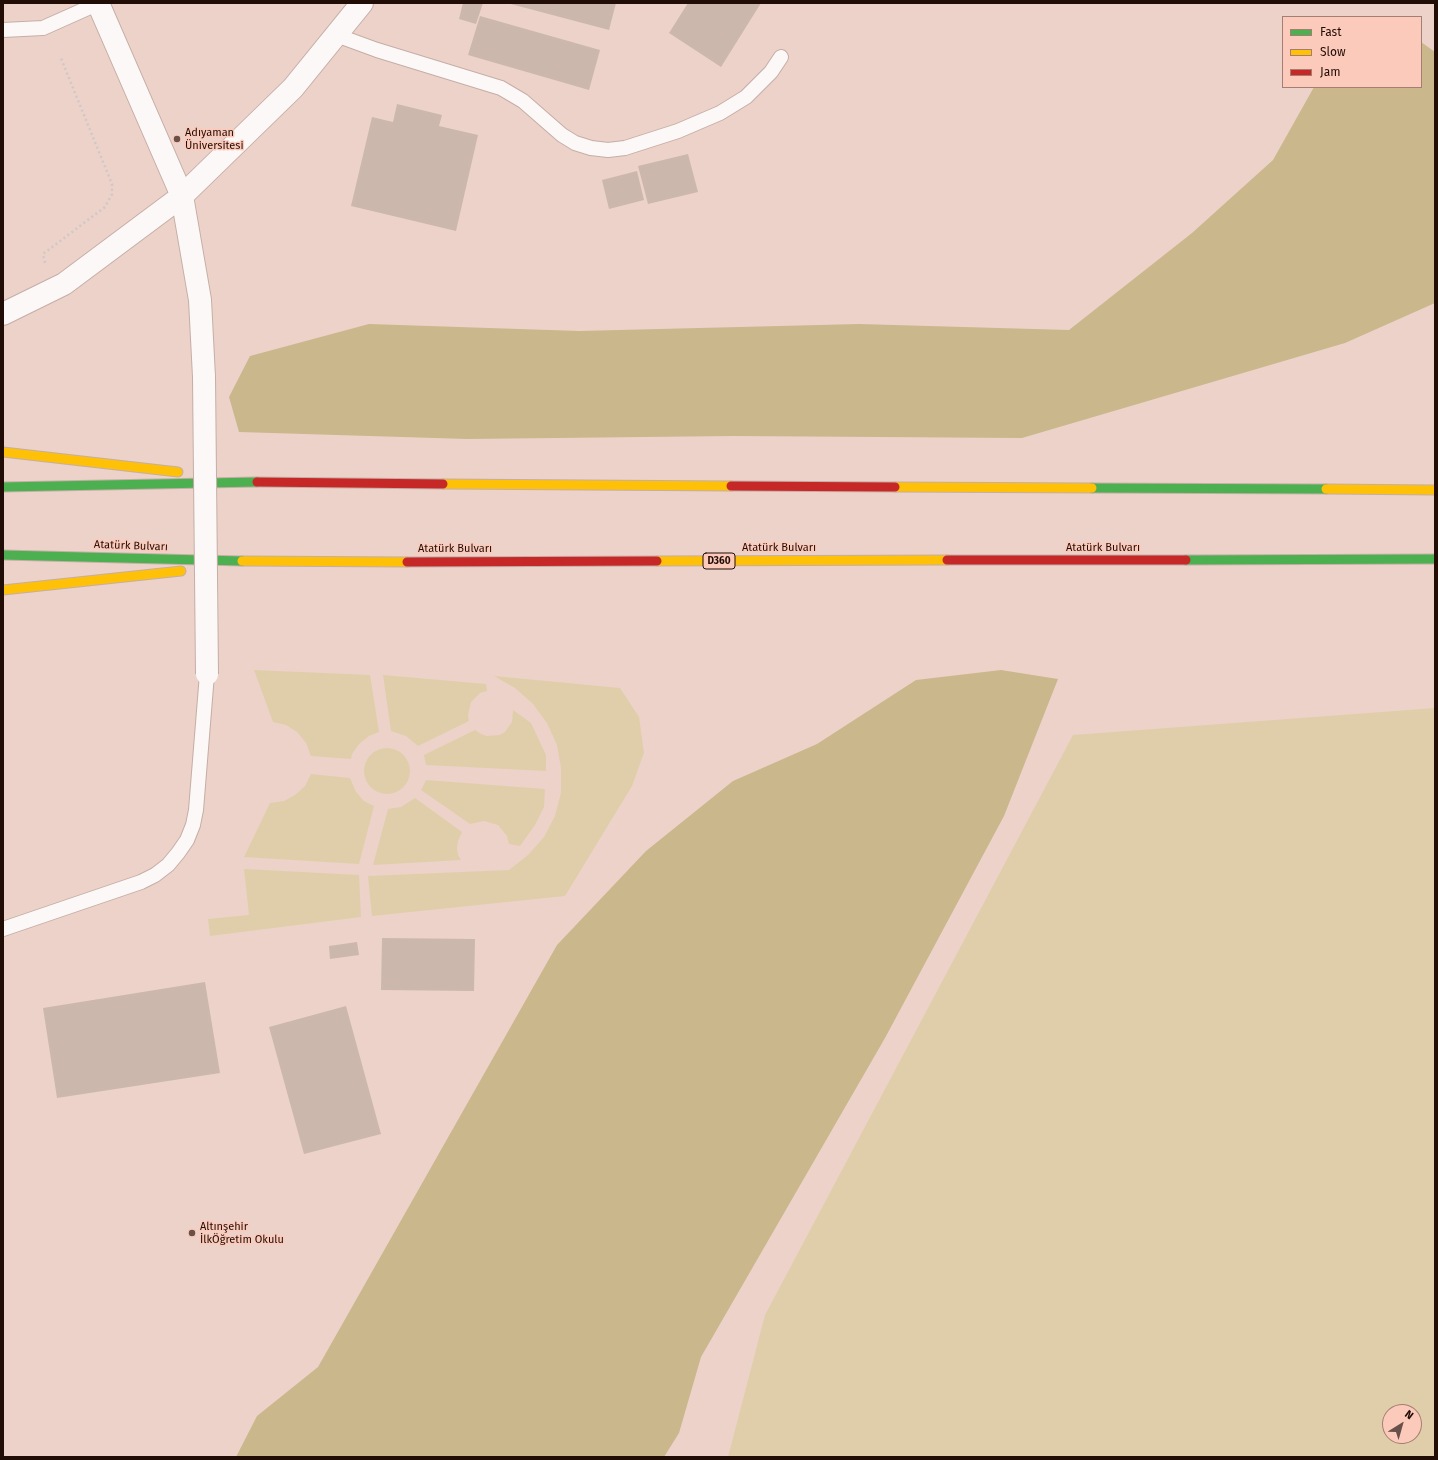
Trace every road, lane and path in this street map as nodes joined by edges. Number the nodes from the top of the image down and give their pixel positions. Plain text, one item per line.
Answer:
1 (98, 3) edge
2 (362, 3) edge
3 (3, 30) edge
4 (336, 35) junction
5 (60, 56) dead end
6 (781, 57) dead end
7 (182, 196) junction
8 (48, 291) junction
9 (3, 314) edge
10 (3, 452) edge
11 (262, 482) junction
12 (3, 487) edge
13 (1435, 490) edge
14 (3, 555) edge
15 (1435, 559) edge
16 (264, 562) junction
17 (3, 590) edge
18 (207, 674) joint
19 (3, 929) edge

1 - 3 lane
1 - 7 street
2 - 4 street
4 - 6 lane
4 - 7 street
5 - 8 path
7 - 8 street
7 - 18 street, bridge
8 - 9 street
10 - 11 highway
11 - 12 highway
11 - 13 highway
14 - 16 highway, Atatürk Bulvarı / D360
15 - 16 highway, Atatürk Bulvarı / D360
16 - 17 highway
18 - 19 lane

